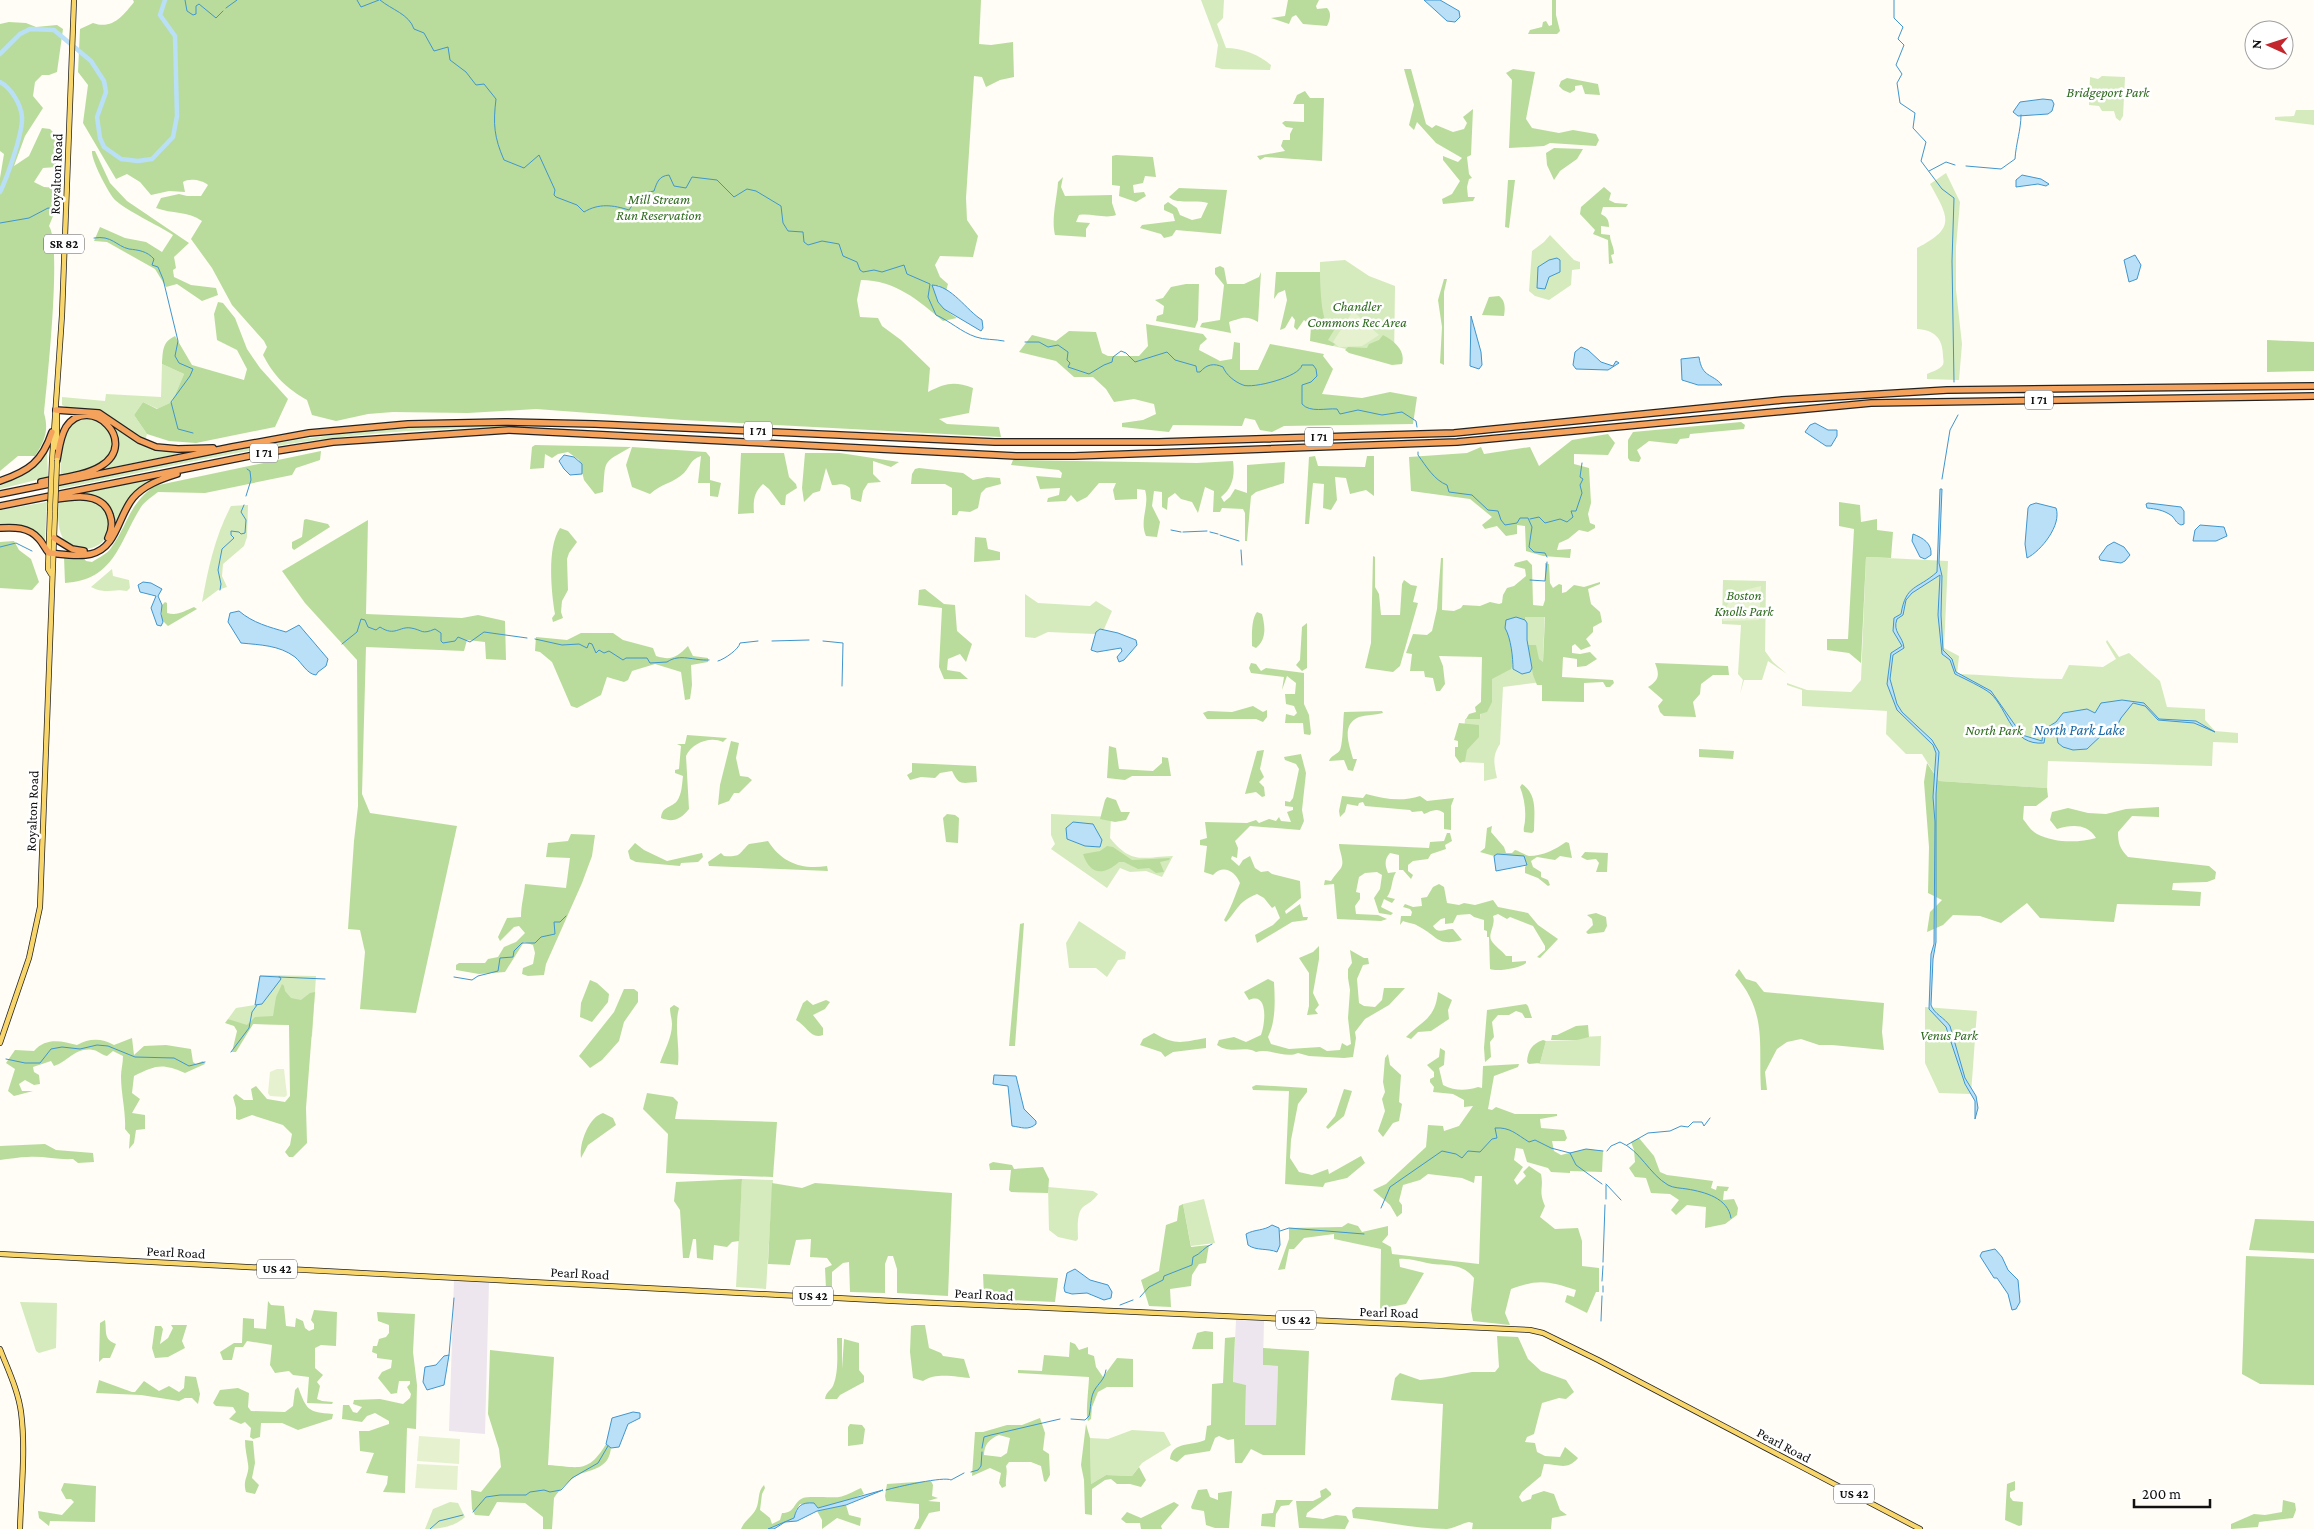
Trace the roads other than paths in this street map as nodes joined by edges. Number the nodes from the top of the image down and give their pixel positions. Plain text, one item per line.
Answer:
1 (74, 0) edge
2 (2314, 386) edge
3 (2314, 396) edge
4 (56, 410) junction
5 (52, 432) junction
6 (232, 446) junction
7 (54, 460) junction
8 (215, 463) junction
9 (0, 481) edge
10 (11, 492) junction
11 (0, 494) edge
12 (9, 504) junction
13 (0, 506) edge
14 (52, 511) junction
15 (0, 528) edge
16 (54, 538) junction
17 (51, 553) junction
18 (0, 1043) edge
19 (0, 1254) edge
20 (0, 1349) edge
21 (20, 1529) edge
22 (1920, 1529) edge

1 - 4 main road, Royalton Road / SR 82
2 - 6 highway, I 71
3 - 8 highway, I 71
4 - 5 main road, Royalton Road / SR 82
4 - 6 highway
4 - 7 main road, Royalton Road / SR 82
5 - 7 main road, Royalton Road / SR 82
5 - 9 highway
6 - 10 highway, I 71
7 - 10 highway
7 - 14 main road, Royalton Road / SR 82, bridge
8 - 12 highway, I 71
8 - 17 highway
10 - 11 highway, I 71
12 - 13 highway, I 71
12 - 16 highway
14 - 16 main road, Royalton Road / SR 82
14 - 17 main road, Royalton Road / SR 82
15 - 17 highway
16 - 17 main road, Royalton Road / SR 82
17 - 18 main road, Royalton Road / SR 82
19 - 22 main road, Pearl Road / US 42
20 - 21 main road

